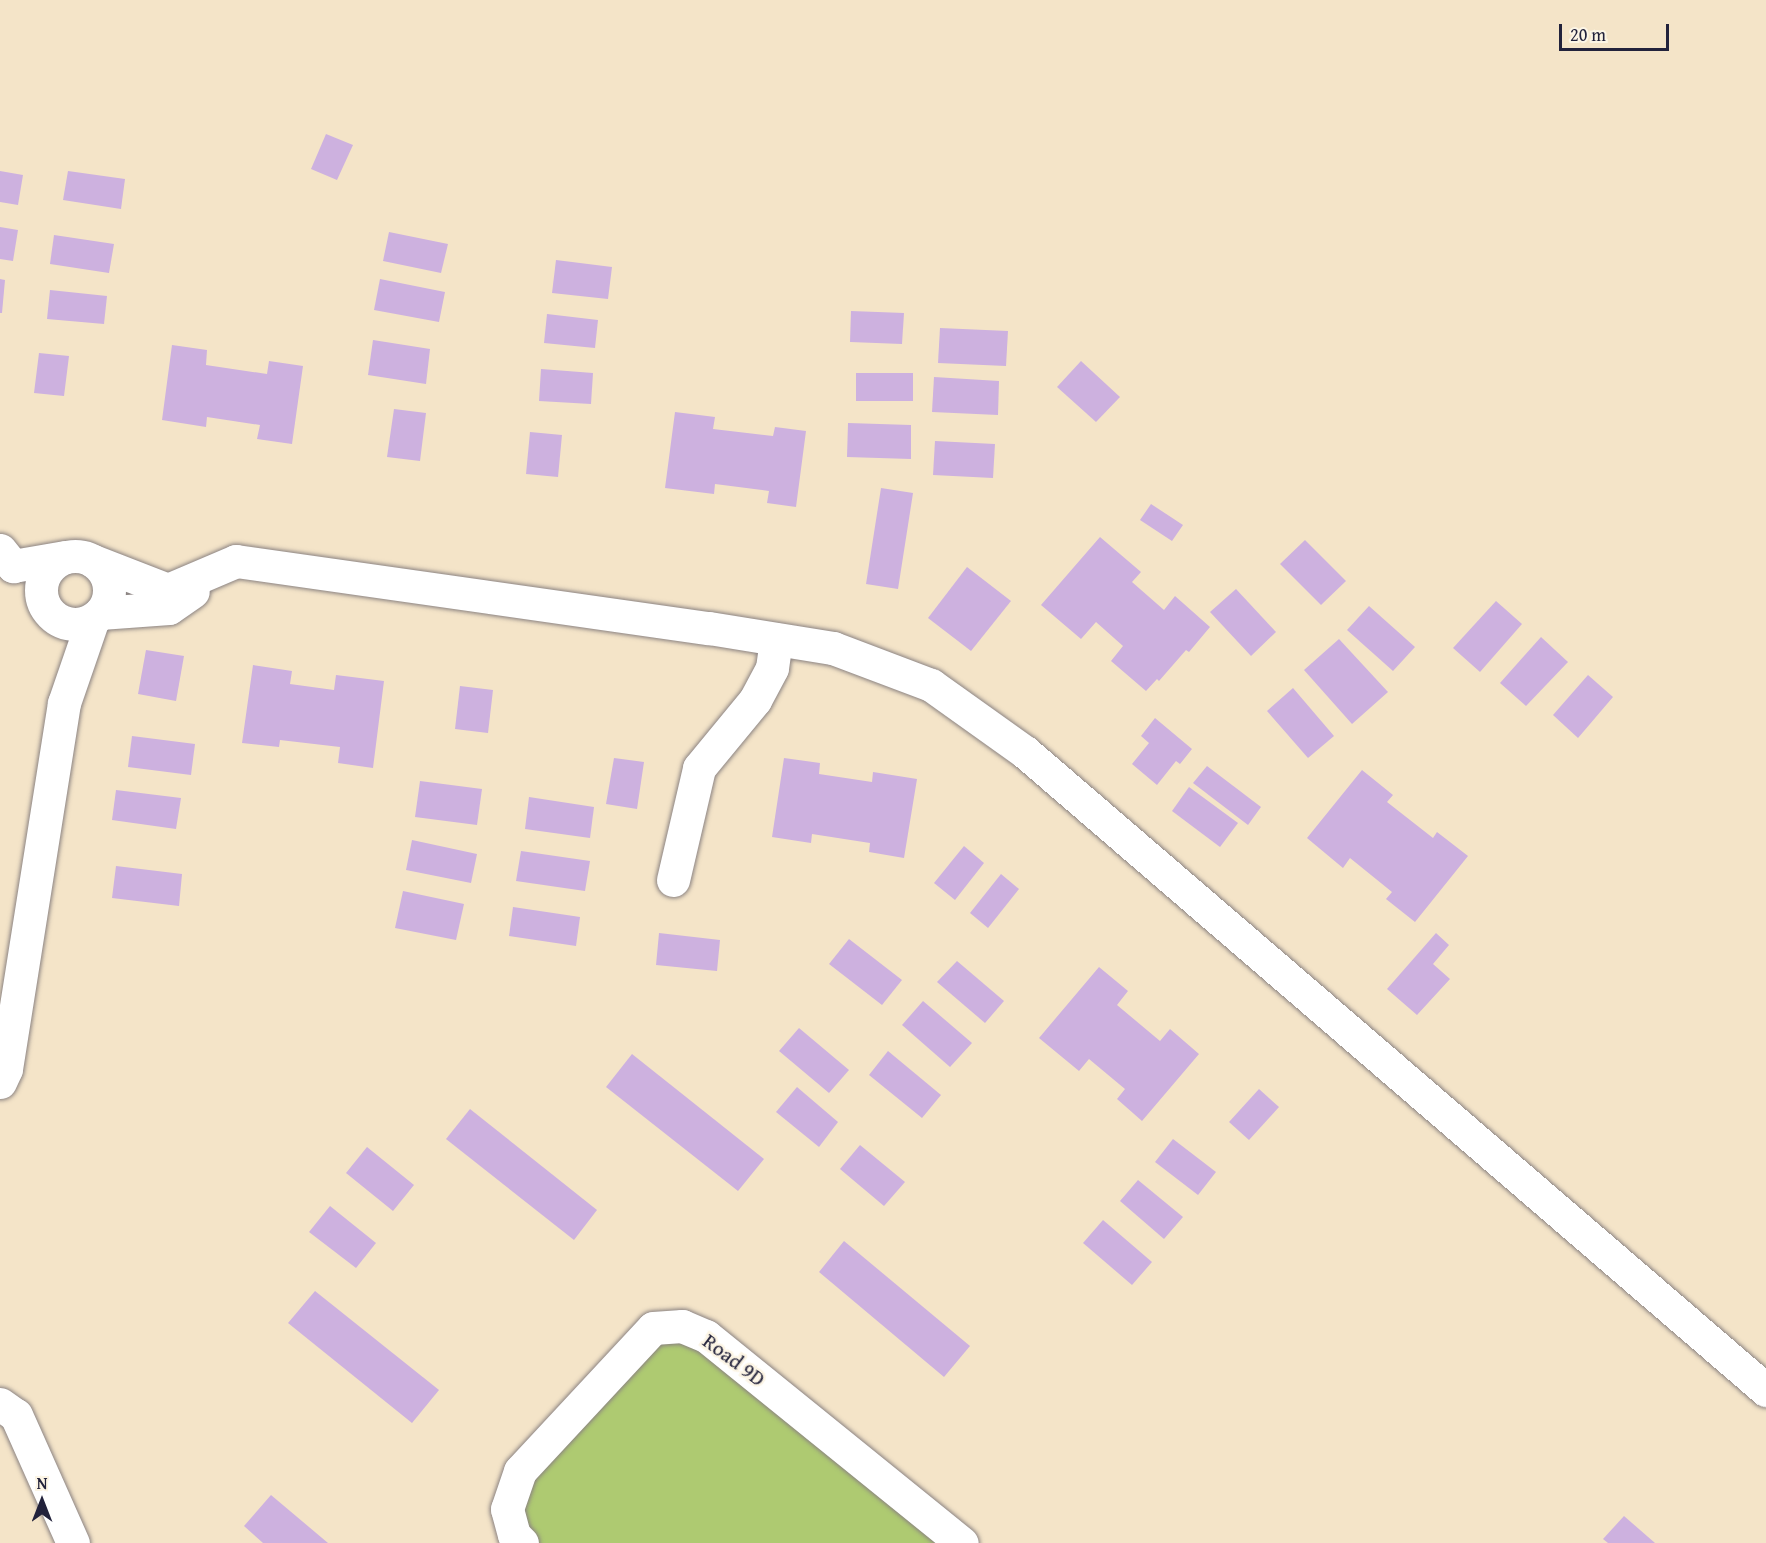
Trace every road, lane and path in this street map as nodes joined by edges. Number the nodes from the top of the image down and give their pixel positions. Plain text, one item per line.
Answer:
1 (0, 550) edge
2 (79, 559) junction
3 (236, 561) junction
4 (0, 563) edge
5 (48, 611) junction
6 (96, 616) junction
7 (776, 639) junction
8 (64, 703) junction
9 (673, 880) dead end
10 (0, 1082) edge
11 (1766, 1390) edge
12 (0, 1404) edge
13 (73, 1543) edge
14 (522, 1543) edge
15 (962, 1543) edge

1 - 2 street
2 - 3 street
2 - 5 street
2 - 6 street
3 - 6 street
3 - 7 street
4 - 5 street
5 - 6 street
5 - 8 street
6 - 8 street
7 - 9 street
7 - 11 street
8 - 10 street
12 - 13 street
14 - 15 street, Road 9D

